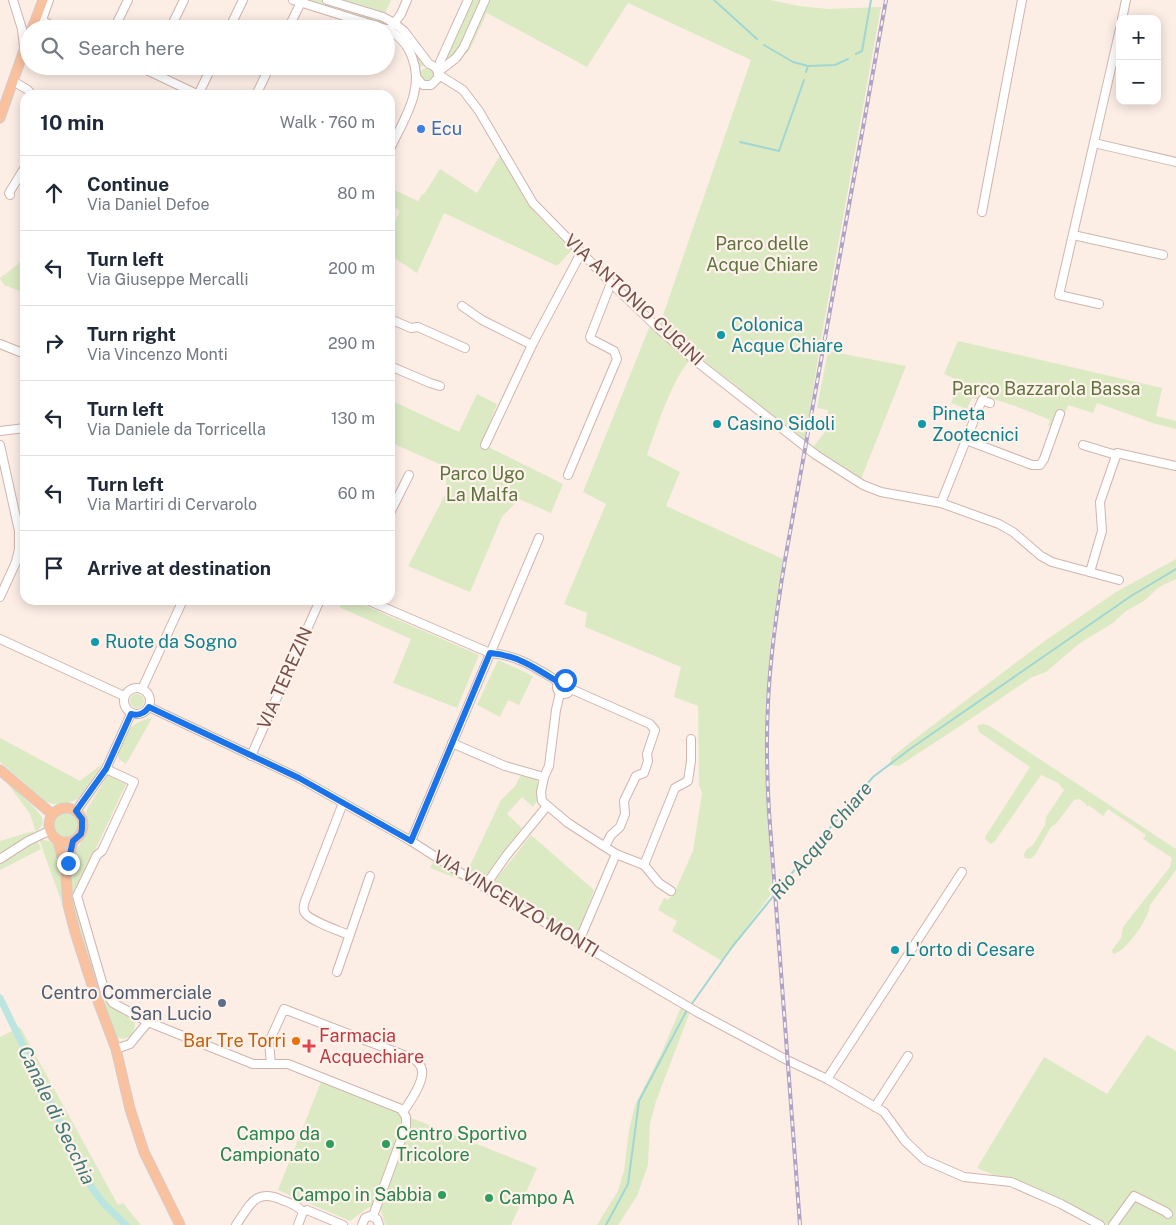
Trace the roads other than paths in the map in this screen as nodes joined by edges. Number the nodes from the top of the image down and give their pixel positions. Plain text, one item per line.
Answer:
1 (13, 0) edge
2 (43, 0) edge
3 (50, 0) edge
4 (128, 0) edge
5 (184, 0) edge
6 (243, 0) edge
7 (327, 0) edge
8 (407, 0) edge
9 (468, 0) edge
10 (485, 0) edge
11 (1022, 0) edge
12 (1126, 0) edge
13 (299, 1) edge
14 (1123, 15) edge
15 (35, 20) edge
16 (43, 20) edge
17 (118, 20) edge
18 (174, 20) edge
19 (233, 20) edge
20 (292, 20) edge
21 (359, 20) edge
22 (389, 20) edge
23 (395, 22) edge
24 (20, 23) edge
25 (395, 24) edge
26 (395, 34) edge
27 (1116, 46) edge
28 (460, 53) junction
29 (20, 60) edge
30 (434, 64) junction
31 (438, 73) junction
32 (417, 74) junction
33 (161, 75) edge
34 (208, 75) edge
35 (266, 75) edge
36 (13, 81) junction
37 (430, 85) junction
38 (454, 85) junction
39 (28, 90) edge
40 (189, 90) edge
41 (200, 90) edge
42 (258, 90) edge
43 (413, 99) junction
44 (0, 118) edge
45 (395, 138) edge
46 (1094, 143) junction
47 (1176, 162) edge
48 (20, 175) edge
49 (10, 195) dead end
50 (982, 212) dead end
51 (1073, 235) junction
52 (581, 253) junction
53 (1163, 255) dead end
54 (611, 283) junction
55 (1098, 304) dead end
56 (462, 306) dead end
57 (395, 320) edge
58 (0, 344) edge
59 (532, 345) junction
60 (466, 348) dead end
61 (20, 352) edge
62 (395, 368) edge
63 (440, 386) dead end
64 (990, 403) dead end
65 (1060, 414) dead end
66 (20, 429) edge
67 (0, 431) edge
68 (966, 440) junction
69 (0, 445) edge
70 (485, 445) dead end
71 (1083, 445) dead end
72 (1116, 455) junction
73 (1176, 466) edge
74 (409, 475) dead end
75 (568, 475) dead end
76 (941, 502) junction
77 (395, 503) edge
78 (539, 538) dead end
79 (1090, 572) junction
80 (1119, 580) dead end
81 (0, 596) edge
82 (181, 605) edge
83 (318, 605) edge
84 (379, 605) edge
85 (0, 639) edge
86 (490, 653) junction
87 (558, 682) junction
88 (142, 689) junction
89 (570, 689) junction
90 (560, 693) junction
91 (124, 696) junction
92 (149, 707) junction
93 (131, 714) junction
94 (691, 739) dead end
95 (452, 743) junction
96 (251, 756) junction
97 (106, 769) junction
98 (0, 770) edge
99 (544, 777) junction
100 (343, 803) junction
101 (548, 806) junction
102 (76, 811) junction
103 (52, 814) junction
104 (49, 831) junction
105 (58, 841) junction
106 (73, 841) junction
107 (411, 841) junction
108 (606, 846) junction
109 (616, 854) junction
110 (0, 859) edge
111 (644, 865) junction
112 (962, 872) dead end
113 (66, 876) junction
114 (370, 876) dead end
115 (485, 886) junction
116 (670, 891) dead end
117 (349, 936) junction
118 (579, 941) junction
119 (337, 972) dead end
120 (148, 1022) junction
121 (116, 1049) junction
122 (908, 1056) dead end
123 (271, 1064) junction
124 (826, 1079) junction
125 (875, 1106) junction
126 (403, 1112) junction
127 (303, 1212) junction
128 (1168, 1214) dead end
129 (373, 1216) junction
130 (180, 1225) edge
131 (236, 1225) edge
132 (298, 1225) edge
133 (343, 1225) edge
134 (361, 1225) edge
135 (379, 1225) edge
136 (1100, 1225) edge
137 (1113, 1225) edge

1 - 24 street
2 - 15 main road
3 - 16 street
4 - 17 street
5 - 18 street
6 - 19 street
7 - 22 street, VIA ANTONIO CUGINI
8 - 23 street
9 - 30 street
10 - 28 street
11 - 50 street
12 - 14 street
13 - 20 street
13 - 21 street
25 - 30 street, VIA ANTONIO CUGINI
26 - 32 street
27 - 46 street
28 - 30 street
28 - 31 street
29 - 36 main road
30 - 31 street, VIA ANTONIO CUGINI
30 - 32 street
31 - 37 street
31 - 38 street, VIA ANTONIO CUGINI
32 - 37 street
32 - 43 street
33 - 40 street
34 - 41 street
35 - 42 street
36 - 39 street
36 - 44 main road
37 - 38 street
37 - 43 street
38 - 52 street, VIA ANTONIO CUGINI
43 - 45 street
46 - 47 street
46 - 51 street
48 - 49 street
51 - 53 street
51 - 55 street
52 - 54 street, VIA ANTONIO CUGINI
52 - 59 street
54 - 75 street
54 - 76 street, VIA ANTONIO CUGINI
56 - 59 street
57 - 60 street
58 - 61 street
59 - 70 street
62 - 63 street
64 - 68 street
65 - 68 street
66 - 67 street
68 - 76 street
69 - 81 street
71 - 72 street
72 - 73 street
72 - 79 street
74 - 77 street
76 - 79 street, VIA ANTONIO CUGINI
78 - 86 street
79 - 80 street, VIA ANTONIO CUGINI
82 - 88 street
83 - 96 street, VIA TEREZIN
84 - 86 street
85 - 91 street
86 - 87 street
86 - 95 street
87 - 89 street
87 - 90 street
88 - 91 street
88 - 92 street
89 - 90 street
89 - 108 street
90 - 99 street
91 - 93 street
92 - 93 street
92 - 96 street, VIA VINCENZO MONTI
93 - 97 street
94 - 111 street
95 - 99 street
95 - 107 street
96 - 100 street, VIA VINCENZO MONTI
97 - 102 street
97 - 120 street
98 - 103 main road
99 - 101 street
100 - 107 street, VIA VINCENZO MONTI
100 - 117 street
101 - 108 street
101 - 115 street
102 - 103 main road
102 - 106 main road
103 - 104 main road
104 - 105 main road
104 - 110 street
105 - 106 main road
105 - 113 main road
106 - 113 main road
107 - 115 street, VIA VINCENZO MONTI
108 - 109 street
109 - 111 street
109 - 118 street
111 - 116 street
112 - 124 street
113 - 121 main road
114 - 117 street
115 - 118 street, VIA VINCENZO MONTI
117 - 119 street
118 - 124 street, VIA VINCENZO MONTI
120 - 121 street
120 - 123 street
121 - 130 main road
122 - 125 street
123 - 126 street
123 - 126 street
124 - 125 street, VIA VINCENZO MONTI
125 - 136 street, VIA VINCENZO MONTI
126 - 129 street
127 - 131 street
127 - 132 street
127 - 133 street
128 - 137 street
129 - 134 street
129 - 135 street

